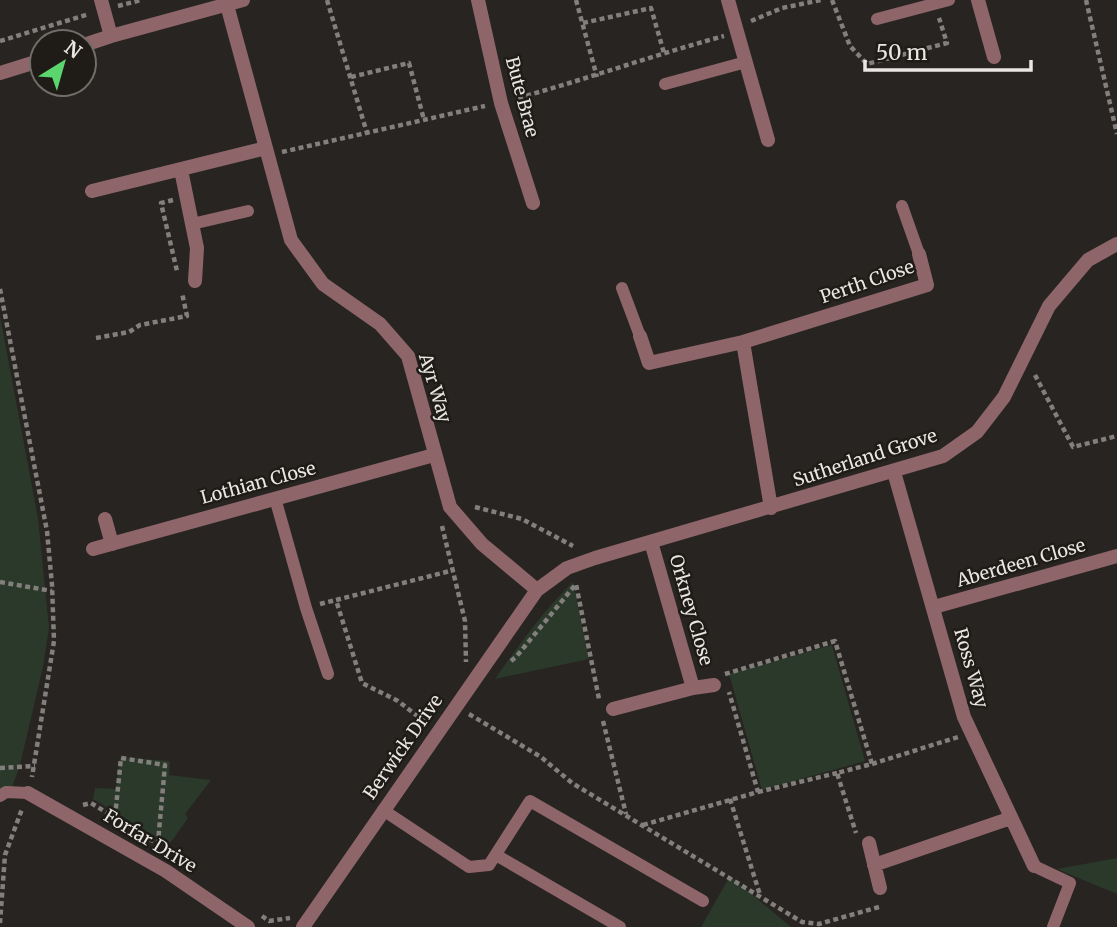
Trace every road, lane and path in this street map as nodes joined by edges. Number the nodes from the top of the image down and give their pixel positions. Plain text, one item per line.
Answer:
1 (141, 0) edge
2 (243, 0) edge
3 (327, 0) edge
4 (478, 0) edge
5 (576, 0) edge
6 (728, 0) edge
7 (821, 0) edge
8 (832, 0) edge
9 (949, 0) edge
10 (978, 0) edge
11 (1086, 0) edge
12 (935, 4) junction
13 (102, 5) edge
14 (227, 5) junction
15 (877, 19) dead end
16 (583, 23) junction
17 (737, 27) junction
18 (111, 36) junction
19 (0, 41) edge
20 (98, 41) edge
21 (664, 52) dead end
22 (994, 57) dead end
23 (746, 62) junction
24 (28, 65) edge
25 (0, 73) edge
26 (351, 77) junction
27 (597, 77) dead end
28 (664, 83) dead end
29 (424, 120) dead end
30 (367, 133) dead end
31 (1117, 134) edge
32 (768, 140) dead end
33 (266, 148) junction
34 (181, 170) junction
35 (92, 191) dead end
36 (185, 197) junction
37 (533, 204) dead end
38 (902, 206) dead end
39 (248, 211) dead end
40 (192, 225) junction
41 (1117, 244) edge
42 (919, 254) joint
43 (178, 278) dead end
44 (195, 281) dead end
45 (622, 288) dead end
46 (0, 289) edge
47 (181, 291) dead end
48 (639, 335) joint
49 (96, 338) dead end
50 (743, 342) junction
51 (1025, 355) junction
52 (1117, 436) edge
53 (434, 455) junction
54 (894, 472) junction
55 (275, 498) junction
56 (450, 507) junction
57 (771, 508) junction
58 (105, 519) dead end
59 (651, 541) junction
60 (112, 544) junction
61 (93, 549) dead end
62 (1117, 556) edge
63 (595, 558) junction
64 (453, 570) junction
65 (0, 582) edge
66 (537, 590) junction
67 (52, 592) junction
68 (934, 607) junction
69 (466, 664) dead end
70 (485, 664) junction
71 (328, 674) dead end
72 (714, 685) dead end
73 (693, 688) junction
74 (455, 705) junction
75 (612, 709) dead end
76 (437, 731) junction
77 (971, 732) junction
78 (872, 764) junction
79 (35, 766) junction
80 (0, 768) edge
81 (837, 773) junction
82 (758, 792) junction
83 (28, 793) junction
84 (0, 796) edge
85 (730, 799) junction
86 (383, 810) junction
87 (626, 815) junction
88 (115, 817) dead end
89 (1011, 818) junction
90 (643, 825) junction
91 (158, 842) dead end
92 (863, 842) joint
93 (496, 855) junction
94 (874, 864) junction
95 (1034, 866) joint
96 (877, 891) joint
97 (761, 896) junction
98 (703, 901) dead end
99 (0, 923) edge
100 (248, 927) edge
101 (303, 927) edge
102 (620, 927) edge
103 (1053, 927) edge

1 - 13 path
2 - 14 street
3 - 26 path
4 - 37 street, Bute Brae
5 - 16 path
6 - 17 street
7 - 17 path
8 - 12 path
9 - 12 lane
10 - 22 street
11 - 31 path
12 - 15 lane
13 - 18 street
13 - 19 path
14 - 18 street
14 - 33 street, Ayr Way
16 - 21 path
16 - 27 path
17 - 23 street
18 - 20 street
23 - 28 lane
23 - 32 street
24 - 25 street
26 - 29 path
26 - 30 path
33 - 34 street
33 - 53 street, Ayr Way
34 - 35 street
34 - 36 street
36 - 40 street
36 - 43 path
38 - 42 lane, Perth Close
39 - 40 lane
40 - 44 street
41 - 51 street, Sutherland Grove
42 - 50 street, Perth Close
45 - 48 lane, Perth Close
46 - 67 path
47 - 49 path
48 - 50 street, Perth Close
50 - 57 street
51 - 52 path
51 - 54 street, Sutherland Grove
53 - 55 street, Lothian Close
53 - 56 street, Ayr Way
54 - 57 street, Sutherland Grove
54 - 68 street, Ross Way
55 - 60 street, Lothian Close
55 - 71 lane
56 - 63 path
56 - 64 path
56 - 66 street, Ayr Way
57 - 59 street, Sutherland Grove
58 - 60 street
59 - 63 street, Sutherland Grove
59 - 73 street, Orkney Close
60 - 61 street, Lothian Close
62 - 68 street, Aberdeen Close
63 - 66 street, Sutherland Grove
64 - 69 path
64 - 76 path
65 - 67 path
66 - 70 street, Berwick Drive
67 - 79 path
68 - 77 street, Ross Way
70 - 74 street, Berwick Drive
70 - 87 path
72 - 73 street, Orkney Close
73 - 75 street, Orkney Close
74 - 76 street, Berwick Drive
74 - 87 path
76 - 86 street, Berwick Drive
77 - 78 path
77 - 89 street, Ross Way
78 - 81 path
78 - 82 path
79 - 80 path
79 - 83 path
81 - 82 path
81 - 92 path
82 - 85 path
83 - 84 lane
83 - 99 path
83 - 100 street, Forfar Drive
85 - 90 path
85 - 97 path
86 - 93 lane
86 - 101 street, Berwick Drive
87 - 90 path
88 - 91 path
89 - 94 street
89 - 95 street, Ross Way
90 - 97 path
92 - 94 street
93 - 98 lane
93 - 102 lane
94 - 96 street
95 - 103 lane
96 - 97 path

